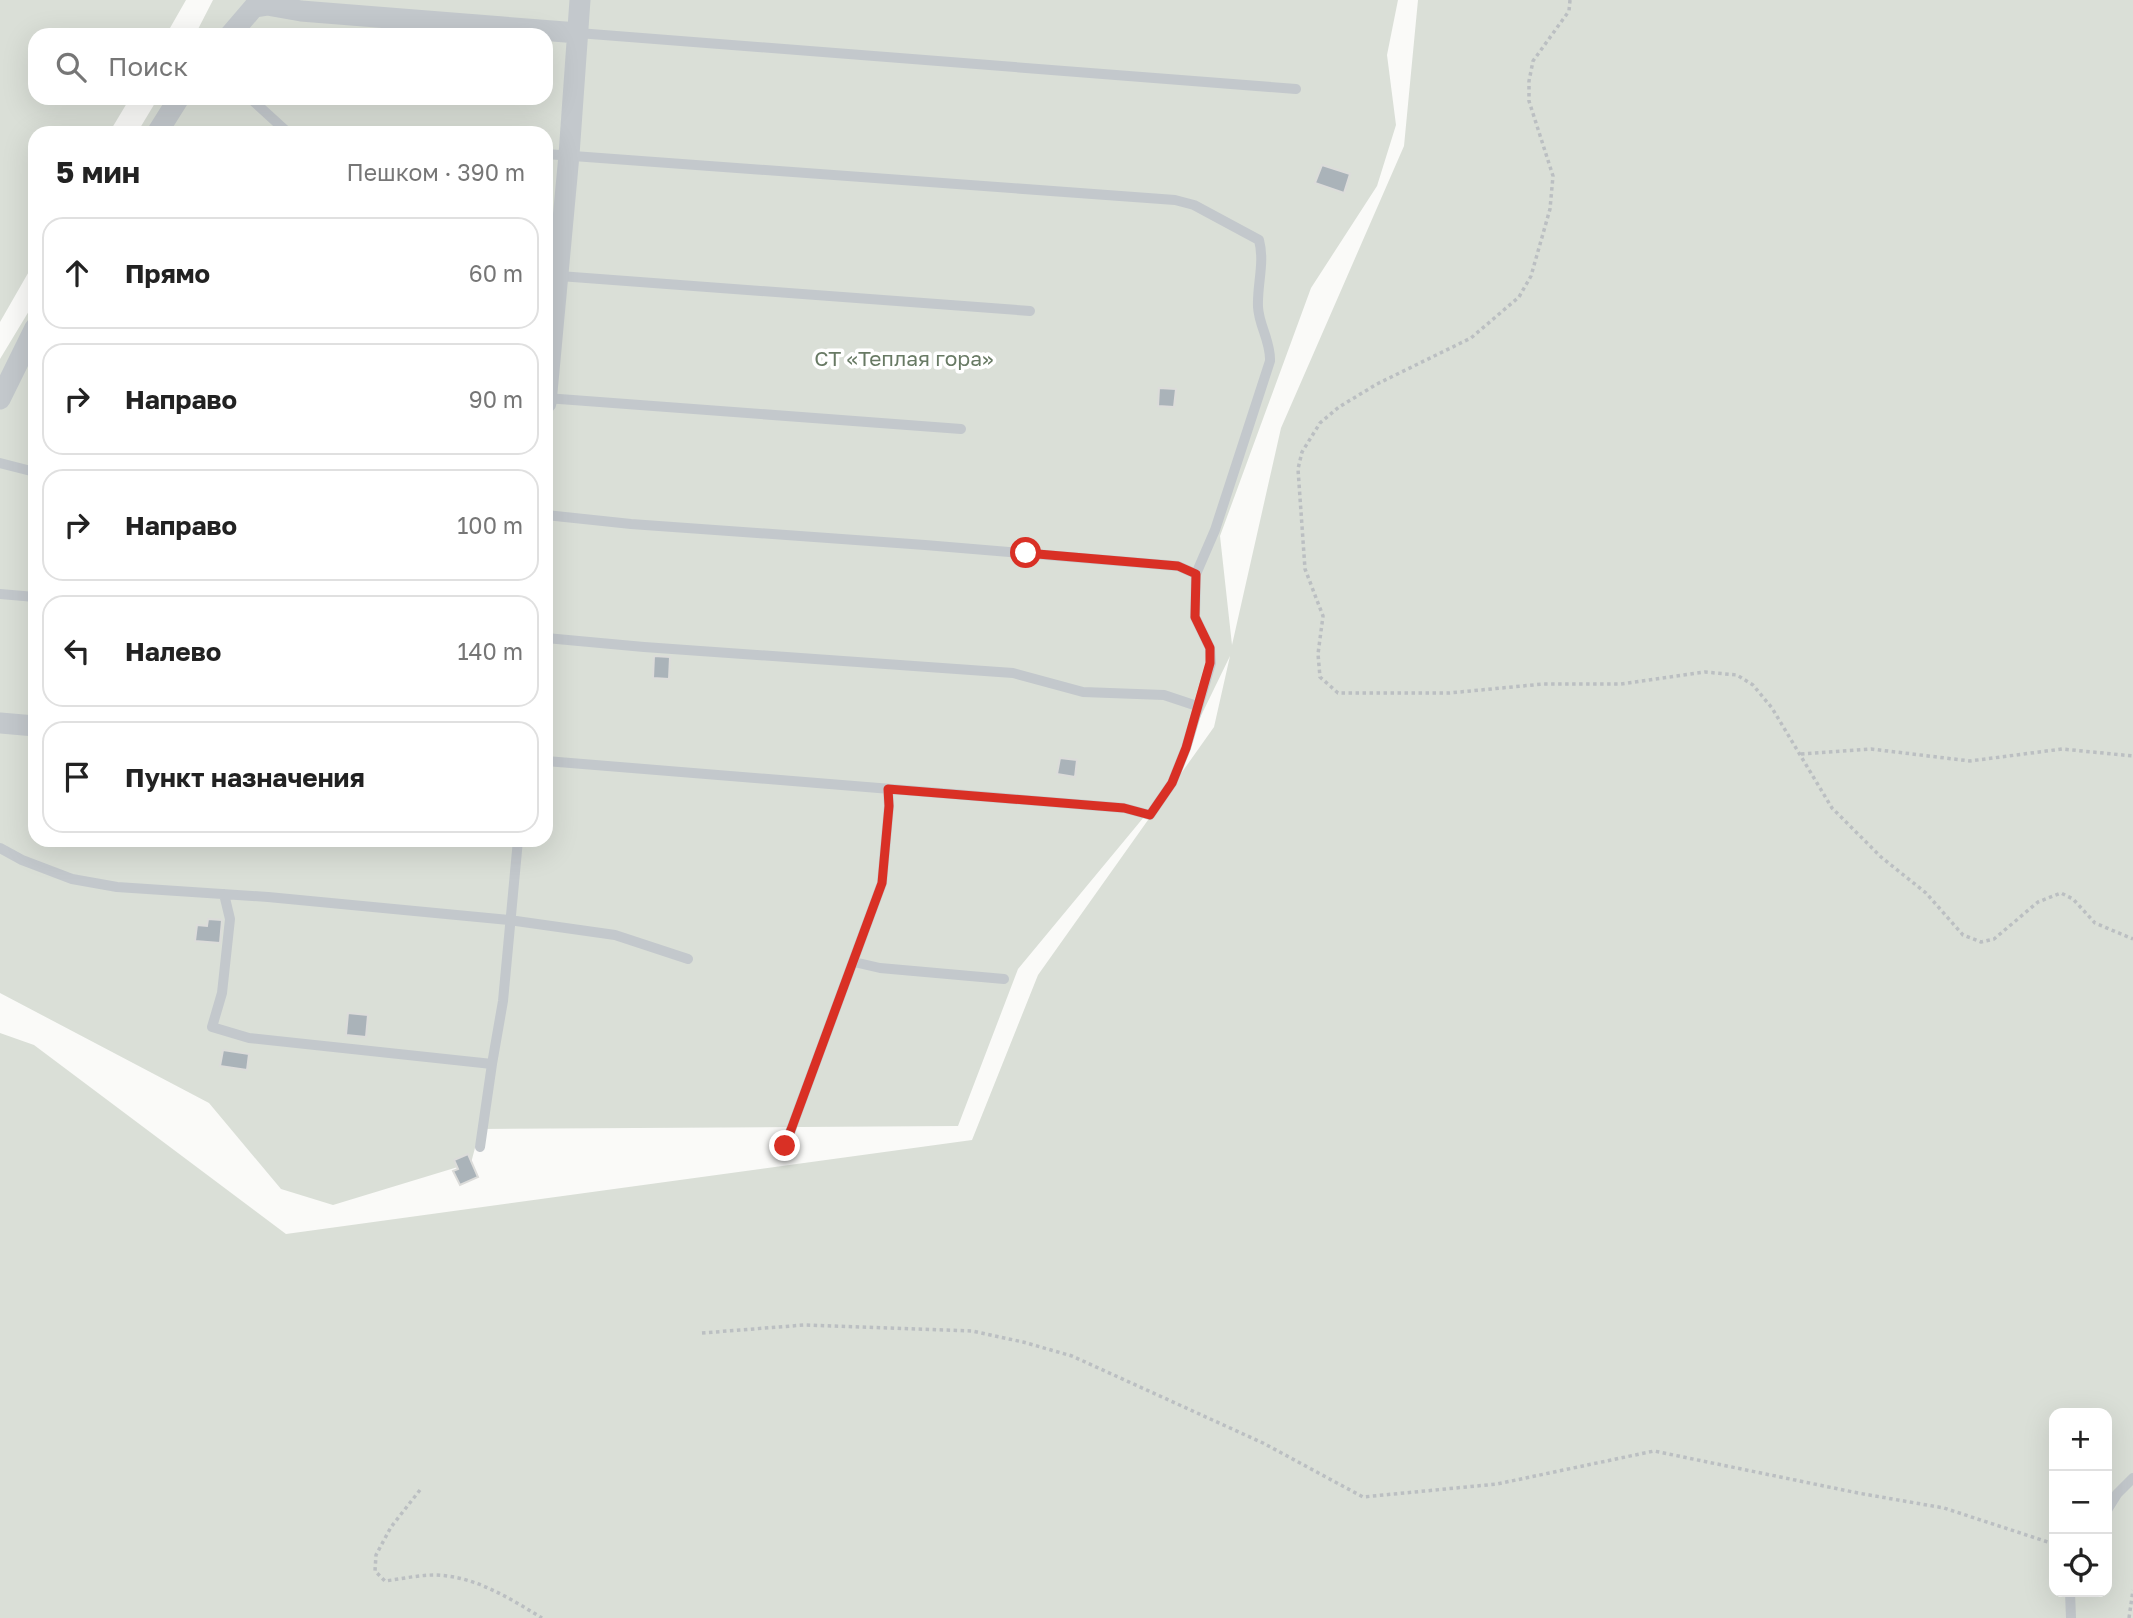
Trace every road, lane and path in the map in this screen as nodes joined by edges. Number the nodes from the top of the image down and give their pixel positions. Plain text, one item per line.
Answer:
1 (580, 0) edge
2 (1570, 0) edge
3 (236, 28) edge
4 (518, 28) edge
5 (553, 31) edge
6 (578, 33) junction
7 (1296, 89) dead end
8 (175, 105) edge
9 (258, 105) edge
10 (161, 126) edge
11 (281, 126) edge
12 (553, 154) edge
13 (569, 155) junction
14 (553, 268) edge
15 (553, 275) edge
16 (1030, 311) dead end
17 (28, 342) edge
18 (0, 399) edge
19 (553, 400) edge
20 (961, 429) dead end
21 (0, 463) edge
22 (28, 470) edge
23 (553, 515) edge
24 (1196, 574) junction
25 (0, 594) edge
26 (28, 596) edge
27 (553, 639) edge
28 (1196, 706) junction
29 (0, 723) edge
30 (28, 725) edge
31 (1800, 754) junction
32 (2133, 756) edge
33 (553, 762) edge
34 (888, 789) junction
35 (517, 847) edge
36 (0, 848) edge
37 (224, 894) junction
38 (509, 920) junction
39 (2133, 939) edge
40 (688, 959) dead end
41 (854, 962) junction
42 (1004, 979) dead end
43 (492, 1064) junction
44 (785, 1146) dead end
45 (480, 1147) dead end
46 (702, 1334) dead end
47 (2133, 1478) edge
48 (421, 1490) dead end
49 (2112, 1502) edge
50 (2049, 1542) edge
51 (2133, 1590) edge
52 (2070, 1597) edge
53 (542, 1618) edge
54 (2071, 1618) edge
55 (2129, 1618) edge

1 - 6 street
2 - 31 path
3 - 4 street
5 - 6 street
6 - 7 lane
6 - 13 street
8 - 10 street
9 - 11 lane
12 - 13 lane
13 - 14 street
13 - 24 lane
15 - 16 lane
17 - 18 street
19 - 20 lane
21 - 22 lane
23 - 24 lane
24 - 28 lane
25 - 26 lane
27 - 28 lane
28 - 34 lane
29 - 30 street
31 - 32 path
31 - 39 path
33 - 34 lane
34 - 41 lane
35 - 38 lane
36 - 37 lane
37 - 38 lane
37 - 43 lane
38 - 40 lane
38 - 43 lane
41 - 42 lane
41 - 44 lane
43 - 45 lane
46 - 50 path
47 - 49 lane
48 - 53 path
51 - 55 path
52 - 54 lane

